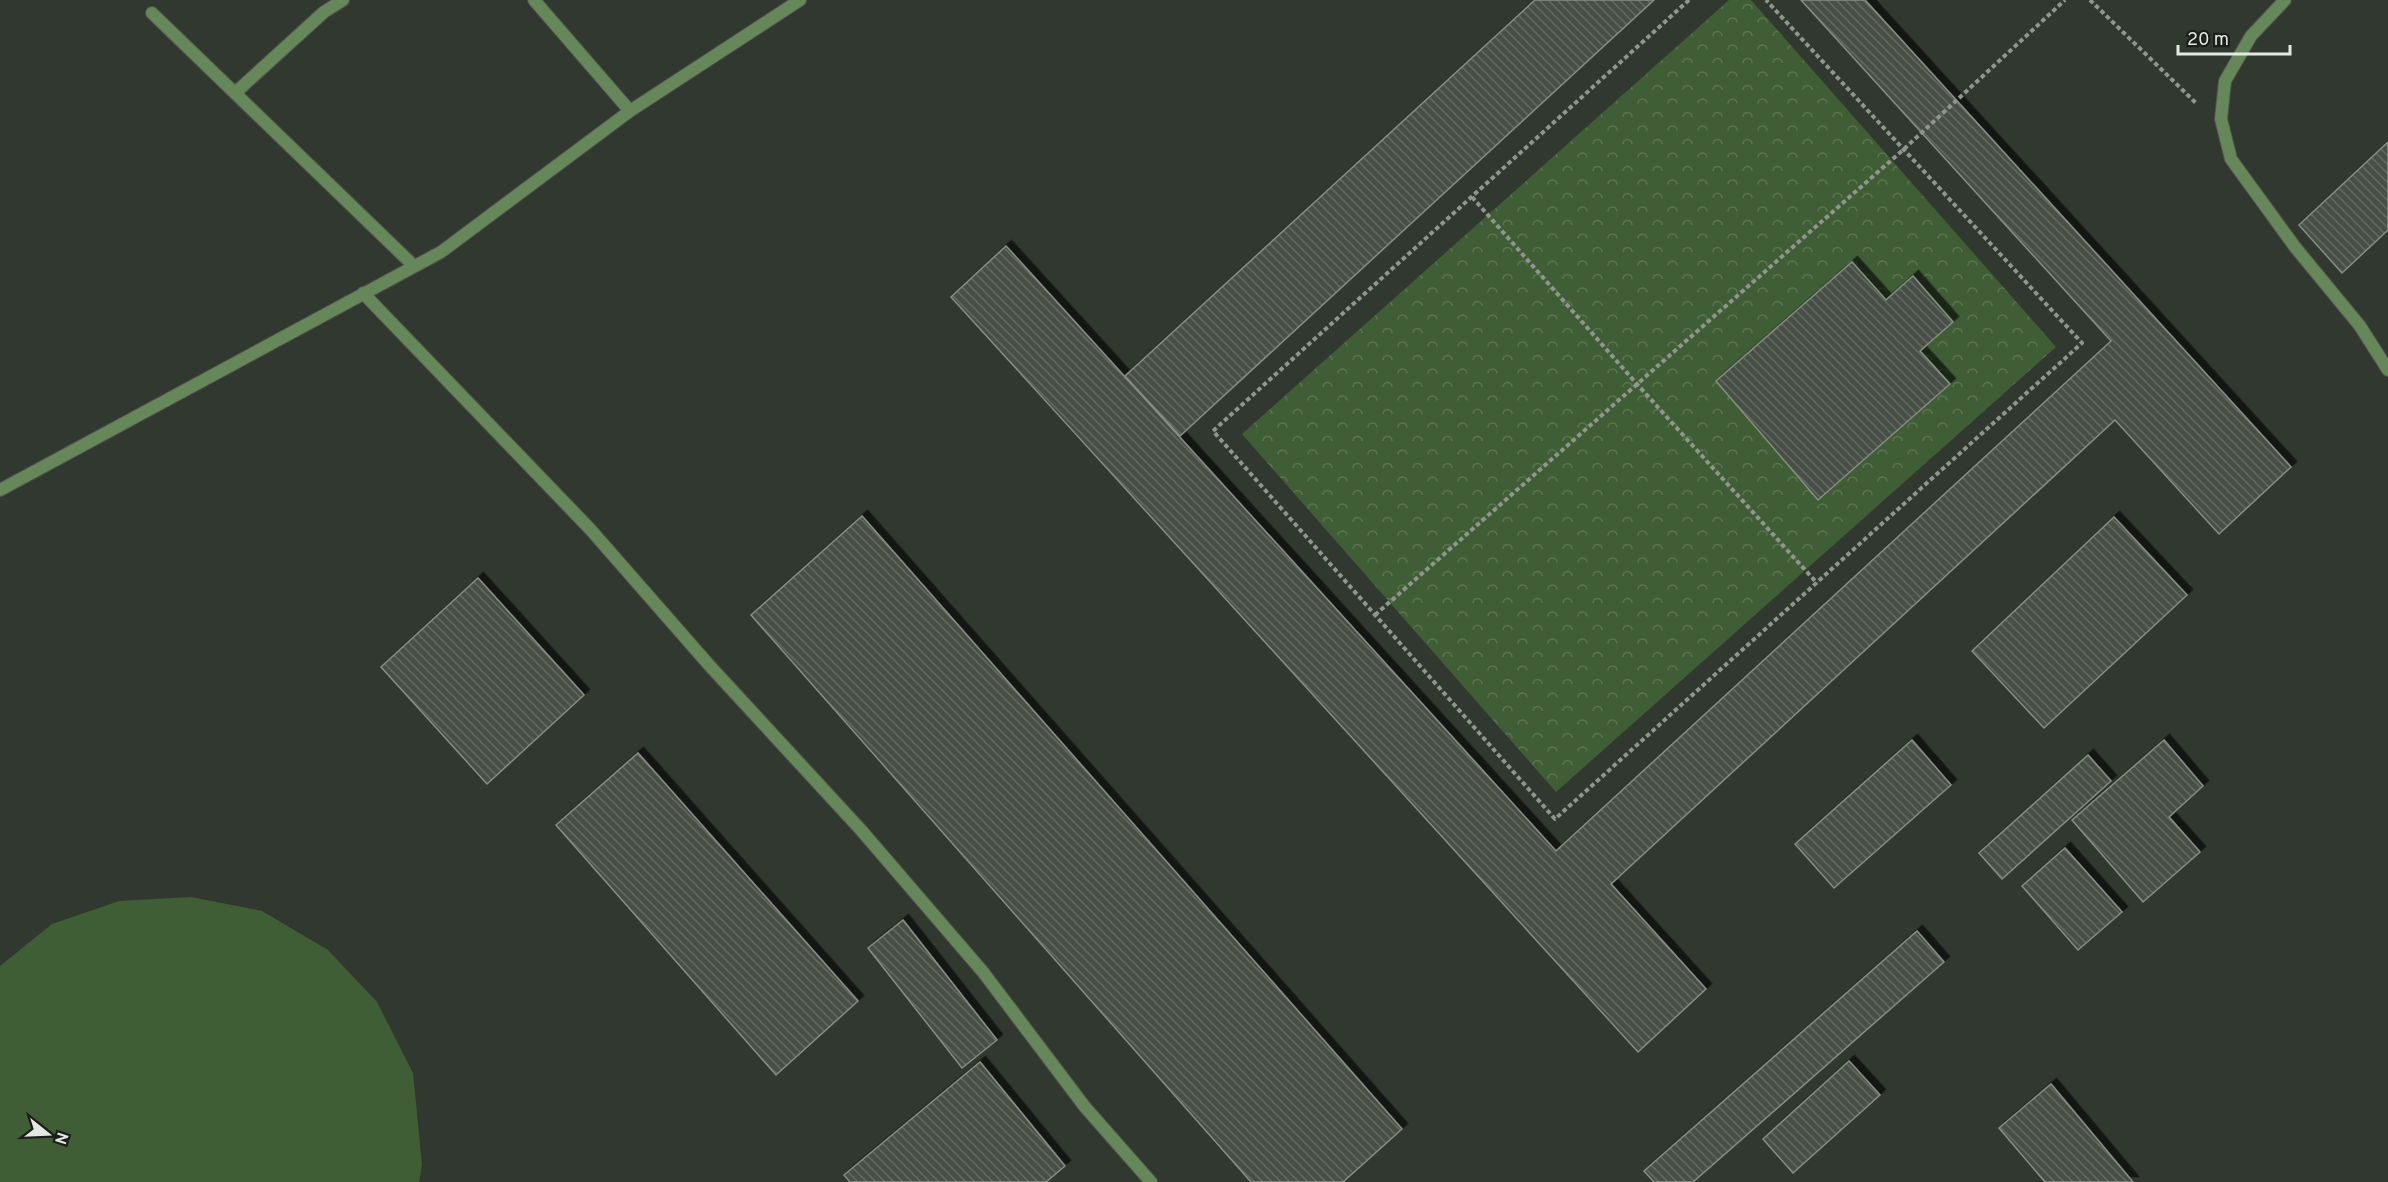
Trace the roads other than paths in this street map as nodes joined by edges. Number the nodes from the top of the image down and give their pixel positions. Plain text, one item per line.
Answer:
1 (344, 0) edge
2 (534, 0) edge
3 (800, 0) edge
4 (2285, 0) edge
5 (152, 13) dead end
6 (235, 93) junction
7 (630, 111) junction
8 (414, 266) junction
9 (363, 293) junction
10 (2388, 370) edge
11 (0, 490) edge
12 (1151, 1182) edge

1 - 6 street
2 - 7 street
3 - 7 street
4 - 10 street
5 - 6 street
6 - 8 street
7 - 8 street
8 - 9 street
9 - 11 street
9 - 12 street

